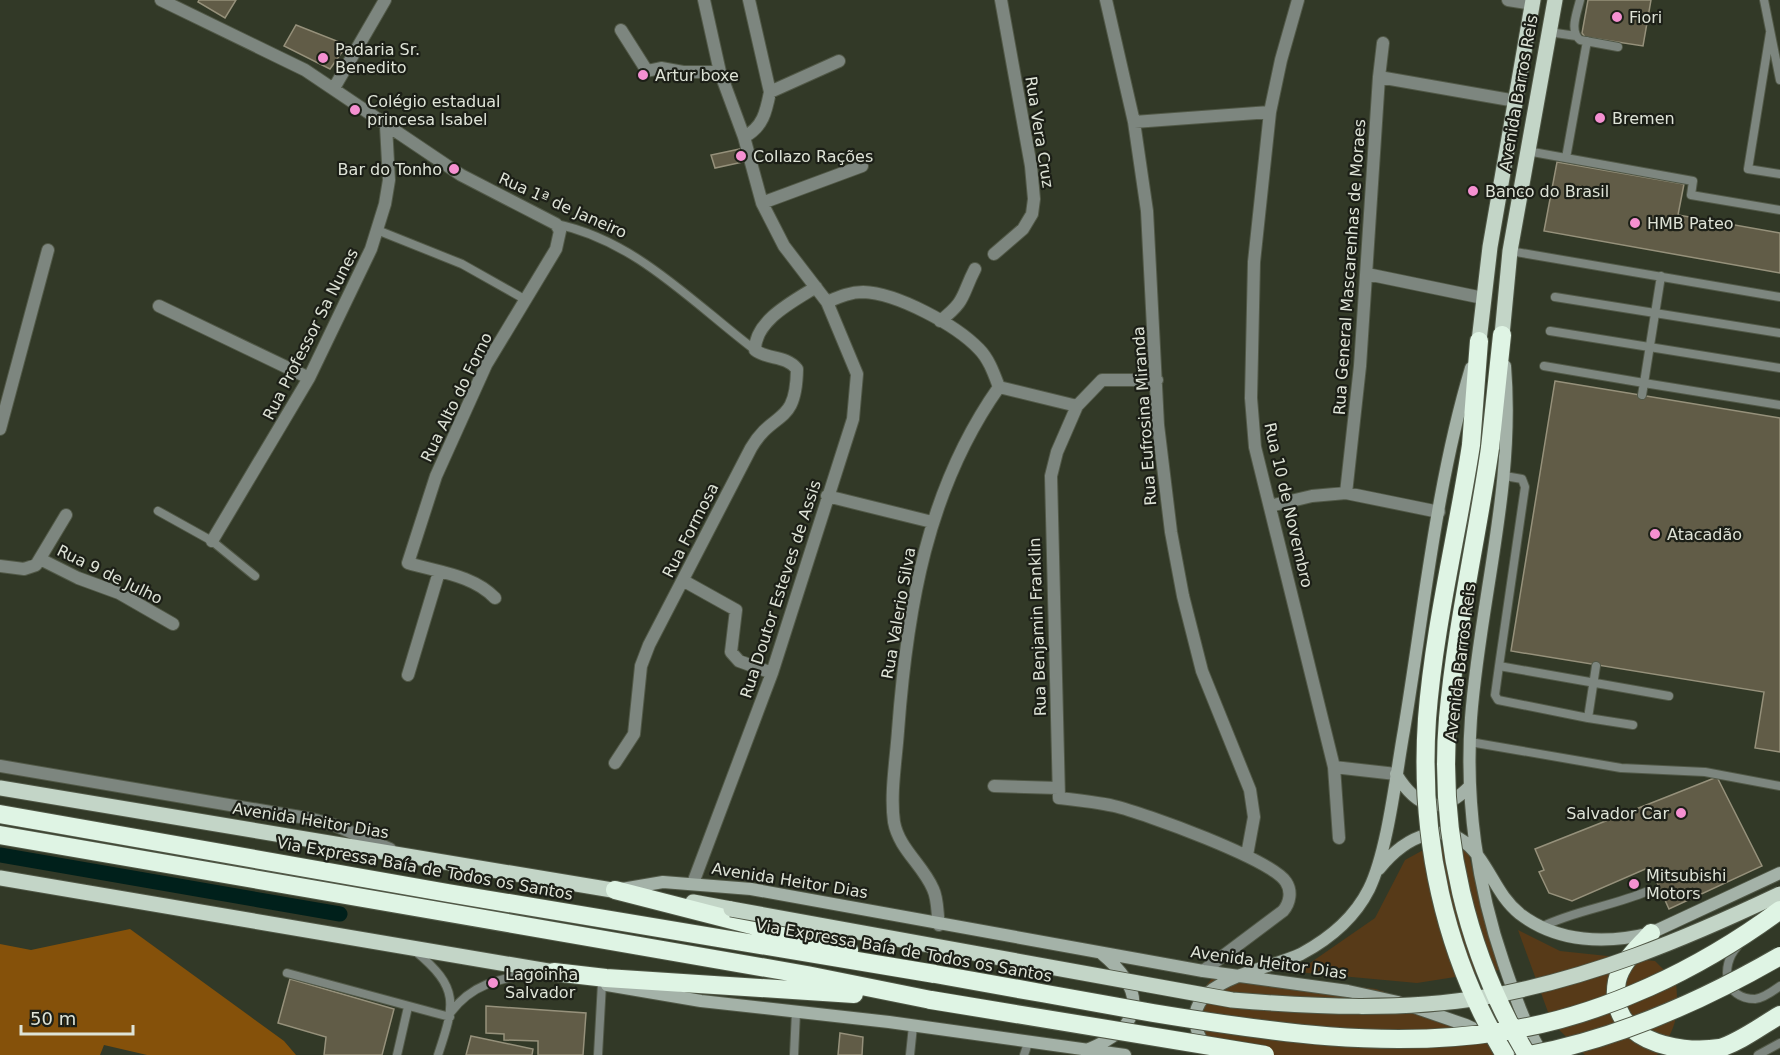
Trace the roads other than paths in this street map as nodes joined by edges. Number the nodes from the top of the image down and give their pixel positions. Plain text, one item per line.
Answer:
1 (161, 0) edge
2 (385, 0) edge
3 (704, 0) edge
4 (749, 0) edge
5 (1001, 0) edge
6 (1106, 0) edge
7 (1298, 0) edge
8 (1508, 0) edge
9 (1555, 0) edge
10 (1580, 0) edge
11 (1764, 0) edge
12 (1533, 2) edge
13 (621, 30) dead end
14 (1549, 32) junction
15 (1770, 33) junction
16 (1576, 36) junction
17 (1587, 41) junction
18 (1383, 43) dead end
19 (1618, 47) dead end
20 (839, 61) dead end
21 (1764, 69) junction
22 (720, 72) junction
23 (1779, 72) edge
24 (1378, 77) junction
25 (1780, 80) edge
26 (334, 88) junction
27 (770, 92) junction
28 (1516, 101) junction
29 (1270, 112) junction
30 (1134, 122) junction
31 (386, 126) junction
32 (744, 137) junction
33 (1527, 151) junction
34 (1566, 158) junction
35 (862, 166) dead end
36 (1780, 174) edge
37 (762, 203) junction
38 (1780, 210) edge
39 (556, 224) junction
40 (377, 230) junction
41 (48, 250) dead end
42 (1510, 251) junction
43 (994, 254) dead end
44 (975, 269) dead end
45 (1367, 274) junction
46 (1661, 276) junction
47 (816, 287) junction
48 (1555, 297) dead end
49 (1780, 297) edge
50 (1483, 298) junction
51 (526, 300) junction
52 (827, 302) junction
53 (159, 306) dead end
54 (1655, 313) junction
55 (940, 321) junction
56 (1550, 331) dead end
57 (1780, 333) edge
58 (1502, 335) junction
59 (1479, 341) junction
60 (1650, 348) junction
61 (755, 350) junction
62 (1544, 366) dead end
63 (1780, 368) edge
64 (309, 378) junction
65 (1157, 380) junction
66 (1644, 383) junction
67 (999, 387) junction
68 (1642, 395) dead end
69 (1780, 405) edge
70 (1077, 406) junction
71 (0, 429) edge
72 (1505, 476) junction
73 (1346, 493) junction
74 (827, 496) junction
75 (1270, 506) junction
76 (158, 511) dead end
77 (1439, 512) junction
78 (66, 515) dead end
79 (932, 522) junction
80 (212, 541) junction
81 (40, 559) junction
82 (0, 566) edge
83 (439, 572) junction
84 (255, 576) dead end
85 (684, 580) junction
86 (495, 598) dead end
87 (173, 624) dead end
88 (1499, 666) junction
89 (1596, 666) dead end
90 (772, 673) junction
91 (408, 675) dead end
92 (1594, 683) junction
93 (1669, 696) dead end
94 (1588, 718) junction
95 (1633, 725) dead end
96 (1470, 742) junction
97 (615, 763) dead end
98 (0, 766) edge
99 (1334, 767) junction
100 (1396, 774) junction
101 (994, 786) dead end
102 (1470, 786) junction
103 (1780, 786) edge
104 (0, 788) edge
105 (1058, 788) junction
106 (0, 814) edge
107 (0, 835) edge
108 (1339, 837) dead end
109 (396, 852) junction
110 (1247, 855) junction
111 (1477, 855) junction
112 (1377, 872) junction
113 (1780, 873) edge
114 (0, 878) edge
115 (693, 883) junction
116 (615, 890) junction
117 (1648, 891) dead end
118 (1780, 894) edge
119 (1780, 903) edge
120 (1780, 910) edge
121 (730, 915) junction
122 (939, 925) junction
123 (1541, 927) junction
124 (1651, 933) junction
125 (412, 948) junction
126 (1101, 953) junction
127 (1780, 956) edge
128 (549, 971) junction
129 (1203, 971) junction
130 (287, 973) dead end
131 (935, 974) junction
132 (1235, 976) junction
133 (602, 983) junction
134 (1780, 986) edge
135 (931, 1000) junction
136 (408, 1007) junction
137 (796, 1012) junction
138 (451, 1015) junction
139 (1780, 1015) edge
140 (913, 1026) junction
141 (1780, 1043) edge
142 (1026, 1049) edge
143 (1088, 1050) junction
144 (1714, 1052) edge
145 (397, 1055) edge
146 (438, 1055) edge
147 (598, 1055) edge
148 (794, 1055) edge
149 (910, 1055) edge
150 (1048, 1055) edge
151 (1125, 1055) edge
152 (1213, 1055) edge
153 (1265, 1055) edge
154 (1505, 1055) edge
155 (1528, 1055) edge
156 (1543, 1055) edge
157 (1758, 1055) edge

1 - 26 street, Rua 1ª de Janeiro
2 - 26 street
3 - 22 street
4 - 27 street
5 - 43 street, Rua Vera Cruz
6 - 30 street, Rua Eufrosina Miranda
7 - 29 street, Rua 10 de Novembro
8 - 12 street
9 - 14 main road, Avenida Barros Reis
10 - 16 lane
11 - 15 lane
12 - 28 main road, Avenida Barros Reis
13 - 22 street
14 - 16 lane
14 - 33 main road, Avenida Barros Reis
15 - 21 lane
15 - 23 lane
16 - 17 lane
17 - 19 lane
17 - 34 lane
18 - 24 street, Rua General Mascarenhas de Moraes
20 - 27 street
21 - 23 lane
21 - 36 lane
22 - 32 street
23 - 25 lane
24 - 28 street
24 - 45 street, Rua General Mascarenhas de Moraes
26 - 31 street, Rua 1ª de Janeiro
27 - 32 street
28 - 50 main road, Avenida Barros Reis
29 - 30 street
29 - 75 street, Rua 10 de Novembro
30 - 65 street, Rua Eufrosina Miranda
31 - 39 street, Rua 1ª de Janeiro
31 - 40 street, Rua Professor Sa Nunes
32 - 37 street
33 - 34 lane
33 - 42 main road, Avenida Barros Reis
34 - 38 lane
35 - 37 street
37 - 47 street
39 - 51 street, Rua Alto do Forno
39 - 61 lane, Rua 1ª de Janeiro
40 - 51 lane
40 - 64 street, Rua Professor Sa Nunes
41 - 71 street
42 - 46 lane
42 - 58 main road, Avenida Barros Reis
44 - 55 street
45 - 50 street
45 - 73 street, Rua General Mascarenhas de Moraes
46 - 49 lane
46 - 54 lane
47 - 52 street
47 - 61 street
48 - 54 lane
50 - 59 main road, Avenida Barros Reis
51 - 83 street, Rua Alto do Forno
52 - 55 street
52 - 74 street, Rua Doutor Esteves de Assis
53 - 64 street
54 - 57 lane
54 - 60 lane
55 - 67 street
56 - 60 lane
58 - 72 main road, Avenida Barros Reis
58 - 155 highway, Avenida Barros Reis, bridge
59 - 77 main road, Avenida Barros Reis
59 - 154 highway, Avenida Barros Reis, bridge
60 - 63 lane
60 - 66 lane
61 - 85 street, Rua Formosa
62 - 66 lane
64 - 80 street, Rua Professor Sa Nunes
65 - 70 street, Rua Benjamin Franklin
65 - 110 street, Rua Eufrosina Miranda
66 - 68 lane
66 - 69 lane
67 - 70 street
67 - 79 street, Rua Valerio Silva
70 - 105 street, Rua Benjamin Franklin
72 - 88 lane
72 - 96 main road, Avenida Barros Reis
73 - 75 street
73 - 77 street
74 - 79 street
74 - 90 street, Rua Doutor Esteves de Assis
75 - 99 street, Rua 10 de Novembro
76 - 80 lane
77 - 100 main road, Avenida Barros Reis
78 - 81 street
79 - 122 street, Rua Valerio Silva
80 - 84 lane
81 - 82 street, Rua 9 de Julho
81 - 87 street, Rua 9 de Julho
83 - 86 street, Rua Alto do Forno
83 - 91 street
85 - 90 street
85 - 97 street, Rua Formosa
88 - 92 lane
88 - 94 lane
89 - 92 lane
90 - 115 street, Rua Doutor Esteves de Assis
92 - 93 lane
92 - 94 lane
94 - 95 lane
96 - 102 main road, Avenida Barros Reis
96 - 103 lane
98 - 109 street
99 - 100 street
99 - 108 street, Rua 10 de Novembro
100 - 102 main road
100 - 112 main road, Avenida Barros Reis
101 - 105 street
102 - 111 main road, Avenida Barros Reis
104 - 109 main road, Avenida Heitor Dias
105 - 110 street
106 - 131 highway, Via Expressa Baía de Todos os Santos
107 - 135 highway
109 - 116 main road, Avenida Heitor Dias
110 - 129 street
111 - 112 main road
111 - 123 main road
111 - 156 main road, Avenida Barros Reis
112 - 132 main road, Avenida Barros Reis
113 - 124 main road
114 - 125 main road
115 - 116 main road, Avenida Heitor Dias
115 - 122 main road, Avenida Heitor Dias
116 - 121 highway
117 - 123 lane
118 - 121 main road, bridge
119 - 134 lane
120 - 131 highway, Via Expressa Baía de Todos os Santos, bridge
121 - 131 highway
122 - 126 main road, Avenida Heitor Dias
123 - 124 main road
124 - 144 highway
125 - 128 main road
125 - 138 lane
126 - 129 main road, Avenida Heitor Dias
126 - 143 main road
127 - 155 highway, bridge
128 - 133 main road
128 - 135 highway
128 - 138 lane
129 - 132 main road, Avenida Heitor Dias
130 - 136 lane
132 - 152 main road
132 - 155 main road, Avenida Heitor Dias
133 - 137 main road
133 - 147 lane
135 - 153 highway, bridge
136 - 138 lane
136 - 145 lane
137 - 140 main road
137 - 148 lane
138 - 146 lane
139 - 144 highway
140 - 142 main road
140 - 149 lane
141 - 157 lane
142 - 143 main road
142 - 150 main road
143 - 151 main road

